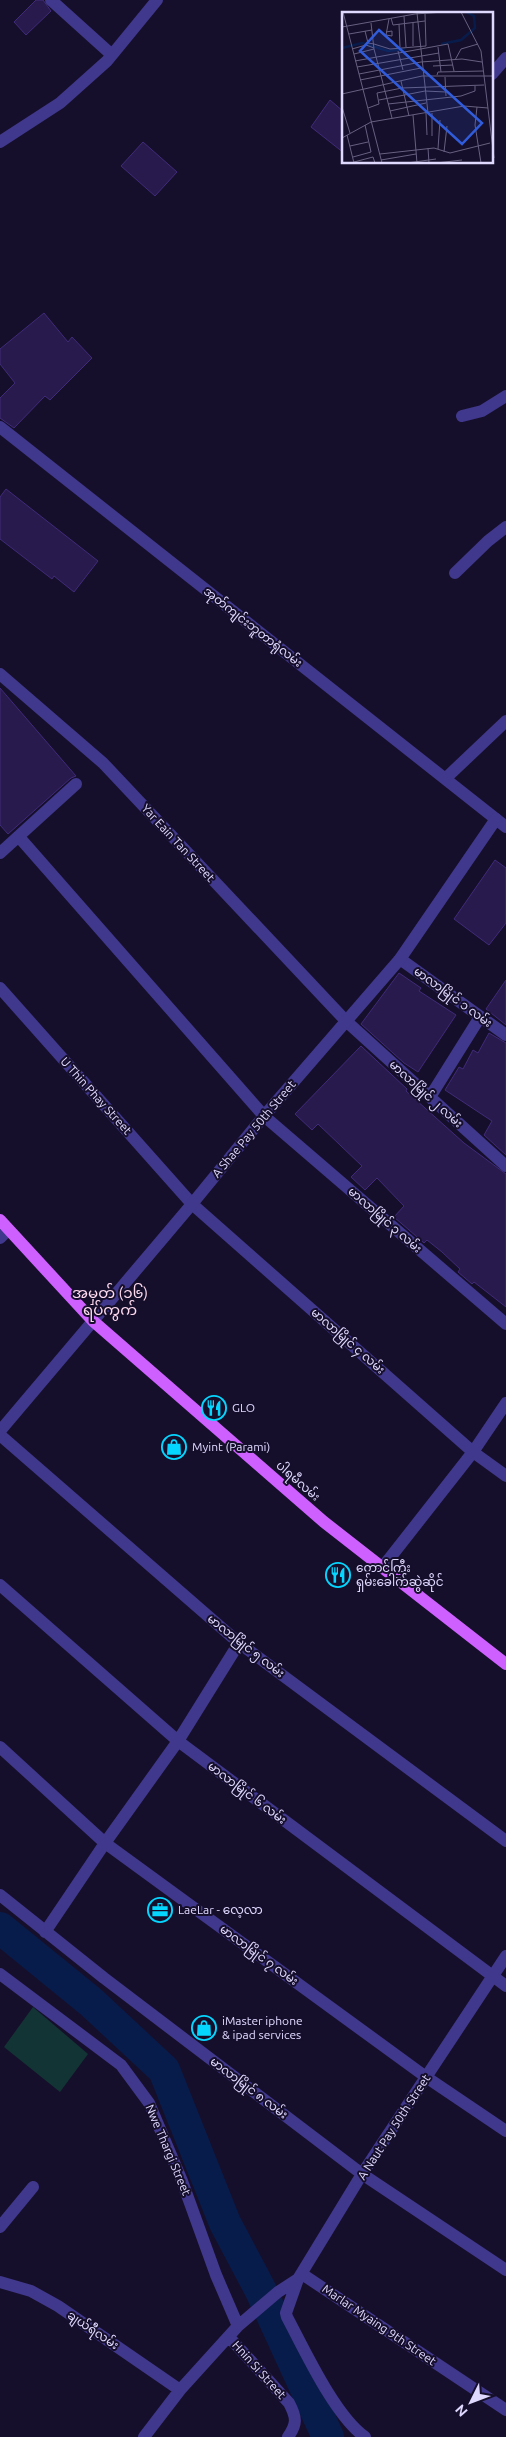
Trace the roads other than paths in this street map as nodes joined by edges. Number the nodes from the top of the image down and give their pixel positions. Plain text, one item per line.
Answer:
1 (51, 0) edge
2 (157, 0) edge
3 (112, 55) junction
4 (506, 58) edge
5 (494, 72) edge
6 (0, 142) edge
7 (506, 396) edge
8 (462, 416) dead end
9 (0, 427) edge
10 (506, 527) edge
11 (455, 573) dead end
12 (0, 674) edge
13 (506, 721) edge
14 (446, 778) junction
15 (76, 784) dead end
16 (501, 823) edge
17 (19, 837) junction
18 (2, 849) edge
19 (400, 959) junction
20 (0, 988) edge
21 (480, 1016) junction
22 (346, 1021) junction
23 (506, 1035) edge
24 (430, 1097) junction
25 (264, 1116) junction
26 (506, 1166) edge
27 (192, 1204) junction
28 (3, 1229) edge
29 (93, 1320) junction
30 (506, 1324) edge
31 (506, 1403) edge
32 (0, 1431) edge
33 (0, 1435) edge
34 (473, 1452) junction
35 (506, 1476) edge
36 (382, 1568) junction
37 (0, 1585) edge
38 (239, 1643) junction
39 (506, 1664) edge
40 (178, 1741) junction
41 (0, 1747) edge
42 (506, 1841) edge
43 (105, 1843) junction
44 (0, 1895) edge
45 (46, 1932) junction
46 (506, 1956) edge
47 (0, 1974) edge
48 (492, 1977) junction
49 (506, 1986) edge
50 (426, 2077) junction
51 (506, 2131) edge
52 (362, 2174) junction
53 (33, 2187) dead end
54 (0, 2227) edge
55 (506, 2270) edge
56 (300, 2277) junction
57 (0, 2282) edge
58 (238, 2326) junction
59 (229, 2336) junction
60 (180, 2390) junction
61 (506, 2410) edge
62 (144, 2437) edge
63 (288, 2437) edge
64 (365, 2437) edge

1 - 3 street
2 - 3 street
3 - 6 street
4 - 5 street
7 - 8 street
9 - 14 street, အုတ်ကျင်းဘူတာရုံလမ်း
10 - 11 street
12 - 22 street, Yar Eain Tan Street
13 - 14 street
14 - 16 street, အုတ်ကျင်းဘူတာရုံလမ်း
15 - 17 street
16 - 19 street, A Shae Pay 50th Street
17 - 18 street
17 - 25 street, မာလာမြိုင် ၃ လမ်း
19 - 21 street, မာလာမြိုင် ၁ လမ်း
19 - 22 street, A Shae Pay 50th Street
20 - 27 street, U Thin Phay Street
21 - 23 street, မာလာမြိုင် ၁ လမ်း
21 - 24 street
22 - 24 street, မာလာမြိုင် ၂ လမ်း
22 - 25 street, A Shae Pay 50th Street
24 - 26 street, မာလာမြိုင် ၂ လမ်း
25 - 27 street, A Shae Pay 50th Street
25 - 30 street, မာလာမြိုင် ၃ လမ်း
27 - 29 street, A Shae Pay 50th Street
27 - 34 street, မာလာမြိုင် ၄ လမ်း
28 - 29 main road, ပါရမီလမ်း
29 - 32 street, A Shae Pay 50th Street
29 - 36 main road, ပါရမီလမ်း
31 - 34 street
33 - 38 street, မာလာမြိုင် ၅ လမ်း
34 - 35 street, မာလာမြိုင် ၄ လမ်း
34 - 36 street
36 - 39 main road, ပါရမီလမ်း
37 - 40 street, မာလာမြိုင် ၆ လမ်း
38 - 40 street
38 - 42 street, မာလာမြိုင် ၅ လမ်း
40 - 43 street
40 - 48 street, မာလာမြိုင် ၆ လမ်း
41 - 43 street, မာလာမြိုင် ၇ လမ်း
43 - 45 street
43 - 50 street, မာလာမြိုင် ၇ လမ်း
44 - 45 street, မာလာမြိုင် ၈ လမ်း
45 - 52 street, မာလာမြိုင် ၈ လမ်း
46 - 48 street, A Naut Pay 50th Street
47 - 58 street, Nwe Thargi Street
48 - 49 street, မာလာမြိုင် ၆ လမ်း
48 - 50 street, A Naut Pay 50th Street
50 - 51 street, မာလာမြိုင် ၇ လမ်း
50 - 52 street, A Naut Pay 50th Street
52 - 55 street, မာလာမြိုင် ၈ လမ်း
52 - 56 street, A Naut Pay 50th Street
53 - 54 street
56 - 58 street, A Naut Pay 50th Street
56 - 61 street, Marlar Myaing 9th Street
56 - 64 street
57 - 60 street, ချယ်ရီလမ်း
58 - 59 street
59 - 60 street
59 - 63 street, Hnin Si Street
60 - 62 street

